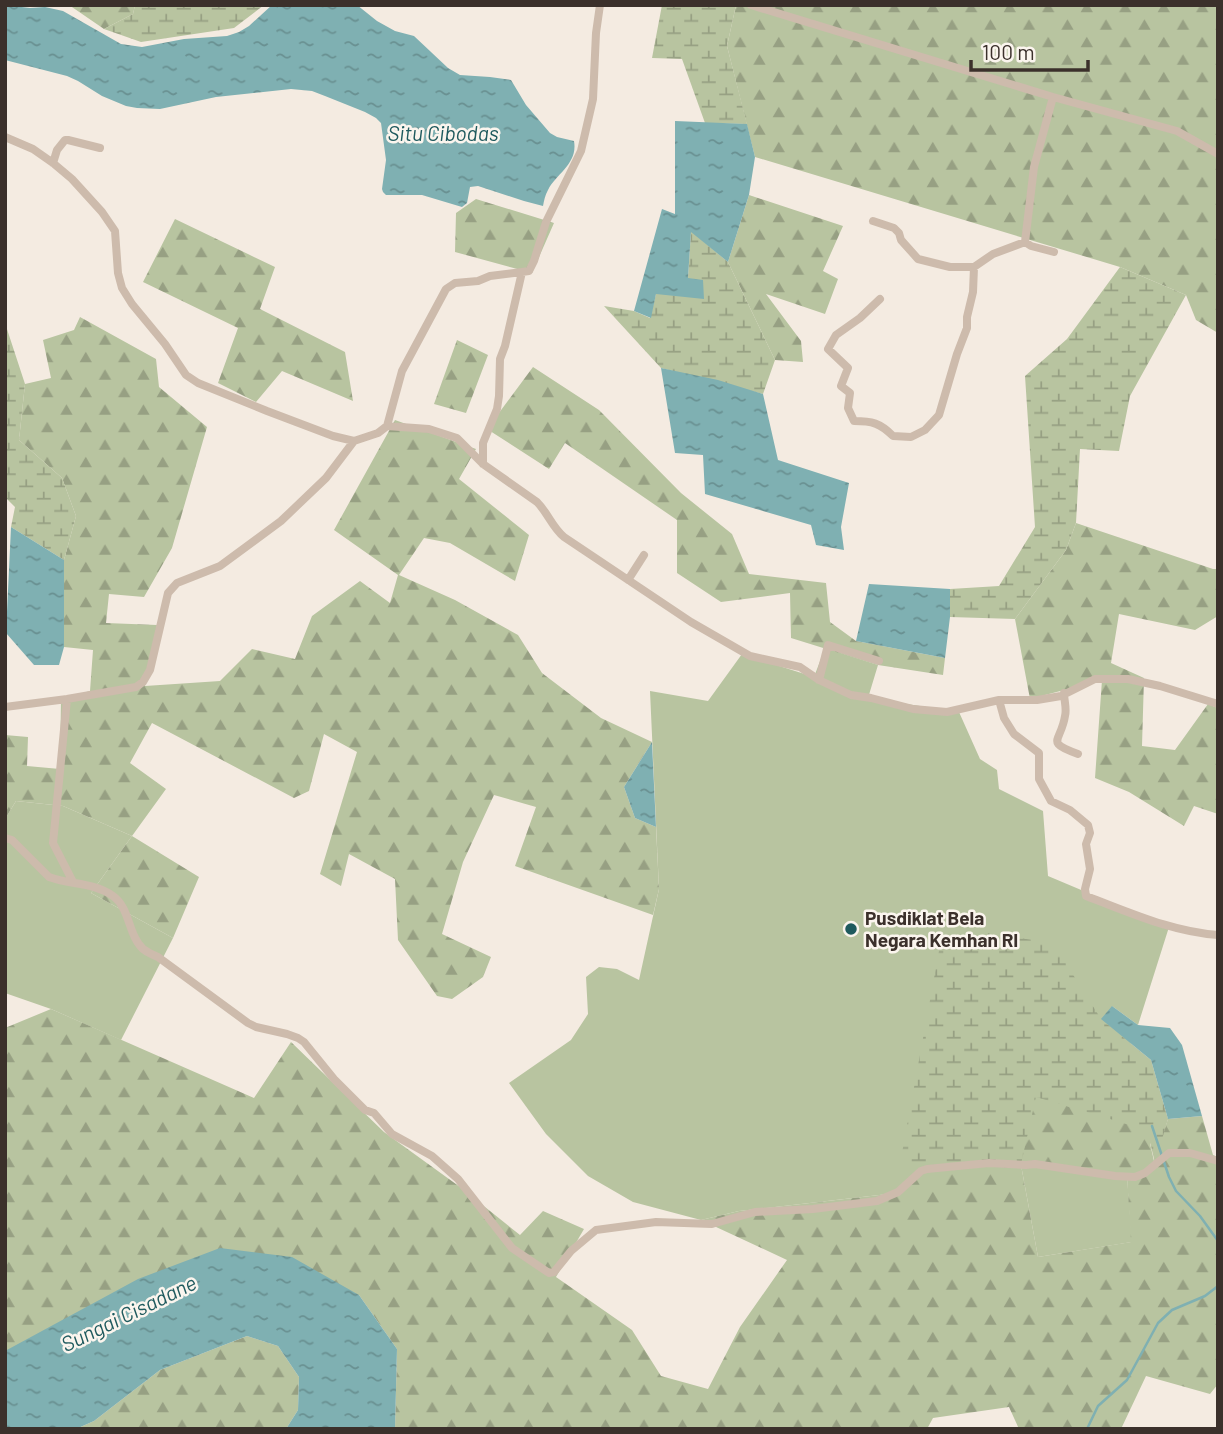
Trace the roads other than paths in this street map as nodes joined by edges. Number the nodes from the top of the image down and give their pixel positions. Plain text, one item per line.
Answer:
1 (600, 5) edge
2 (751, 5) edge
3 (1052, 97) junction
4 (5, 137) edge
5 (100, 148) dead end
6 (1218, 154) edge
7 (53, 163) junction
8 (873, 221) dead end
9 (1025, 242) junction
10 (1054, 251) dead end
11 (974, 267) junction
12 (522, 272) junction
13 (880, 299) dead end
14 (387, 426) junction
15 (354, 441) junction
16 (483, 464) junction
17 (644, 555) dead end
18 (628, 580) junction
19 (879, 661) dead end
20 (819, 680) junction
21 (1063, 693) junction
22 (67, 699) junction
23 (999, 699) junction
24 (1218, 704) edge
25 (5, 707) edge
26 (1078, 754) dead end
27 (5, 838) edge
28 (73, 882) junction
29 (1218, 935) edge
30 (1218, 1161) edge

1 - 12 street
2 - 3 street
3 - 6 street
3 - 9 street
4 - 7 street
5 - 7 street
7 - 15 street
8 - 11 street
9 - 10 street
9 - 11 street
11 - 13 street
12 - 14 street
12 - 16 street
14 - 15 street
14 - 16 street
15 - 22 street
16 - 18 street
17 - 18 street
18 - 20 street
19 - 20 street
20 - 23 street
21 - 23 street
21 - 24 street
21 - 26 street
22 - 25 street
22 - 28 street
23 - 29 street
27 - 28 street
28 - 30 street

